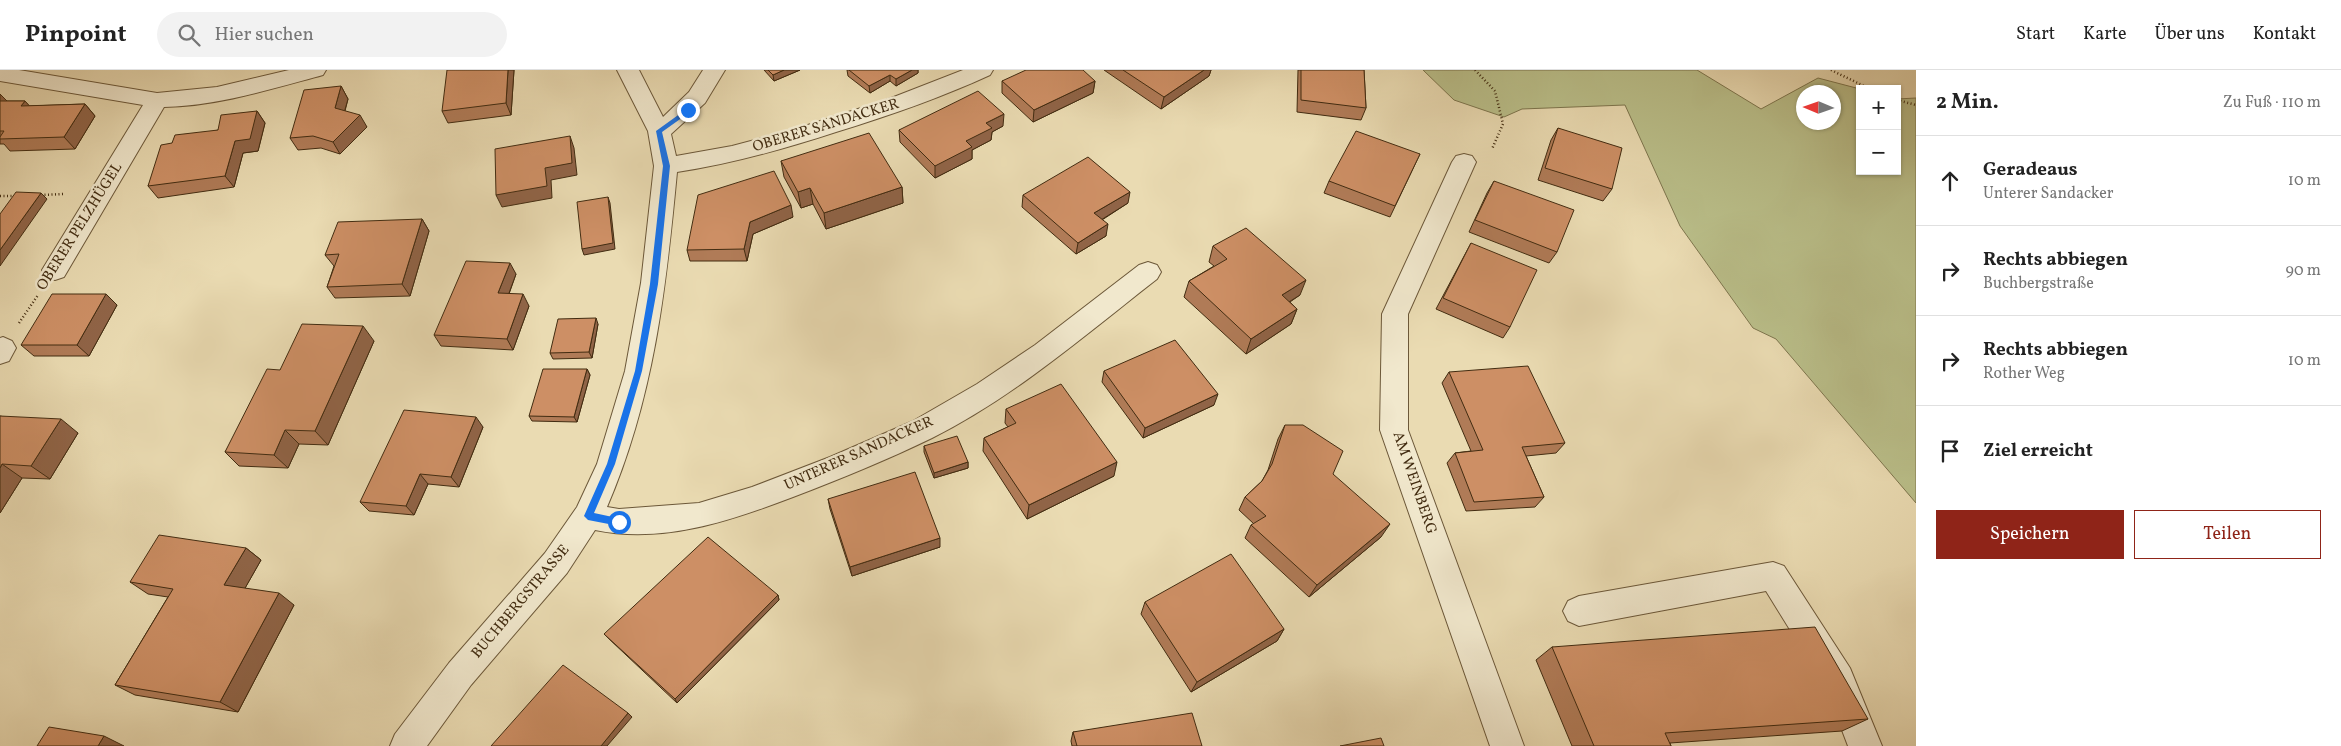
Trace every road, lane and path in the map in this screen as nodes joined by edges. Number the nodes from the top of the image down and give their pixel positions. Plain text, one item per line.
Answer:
1 (315, 70) edge
2 (628, 70) edge
3 (714, 70) edge
4 (982, 70) edge
5 (1475, 70) edge
6 (1830, 70) edge
7 (0, 74) edge
8 (1862, 85) edge
9 (157, 100) junction
10 (1901, 101) edge
11 (1916, 106) edge
12 (659, 131) junction
13 (1464, 162) joint
14 (666, 166) junction
15 (102, 192) junction
16 (37, 195) edge
17 (0, 196) edge
18 (18, 196) edge
19 (55, 270) joint
20 (1148, 272) dead end
21 (1, 350) edge
22 (588, 516) junction
23 (1579, 611) dead end
24 (407, 746) edge
25 (1507, 746) edge
26 (1865, 746) edge

1 - 9 street
2 - 12 street, BUCHBERGSTRASSE
3 - 12 street
4 - 14 street, OBERER SANDACKER
5 - 13 path
6 - 8 path
7 - 9 street
9 - 15 street, OBERER PELZHÜGEL
10 - 11 path
12 - 14 street, BUCHBERGSTRASSE
13 - 25 street, AM WEINBERG
14 - 22 street, BUCHBERGSTRASSE
15 - 16 path
15 - 19 street, OBERER PELZHÜGEL
17 - 18 path
19 - 21 path, OBERER PELZHÜGEL
20 - 22 street, UNTERER SANDACKER
22 - 24 street, BUCHBERGSTRASSE
23 - 26 street

